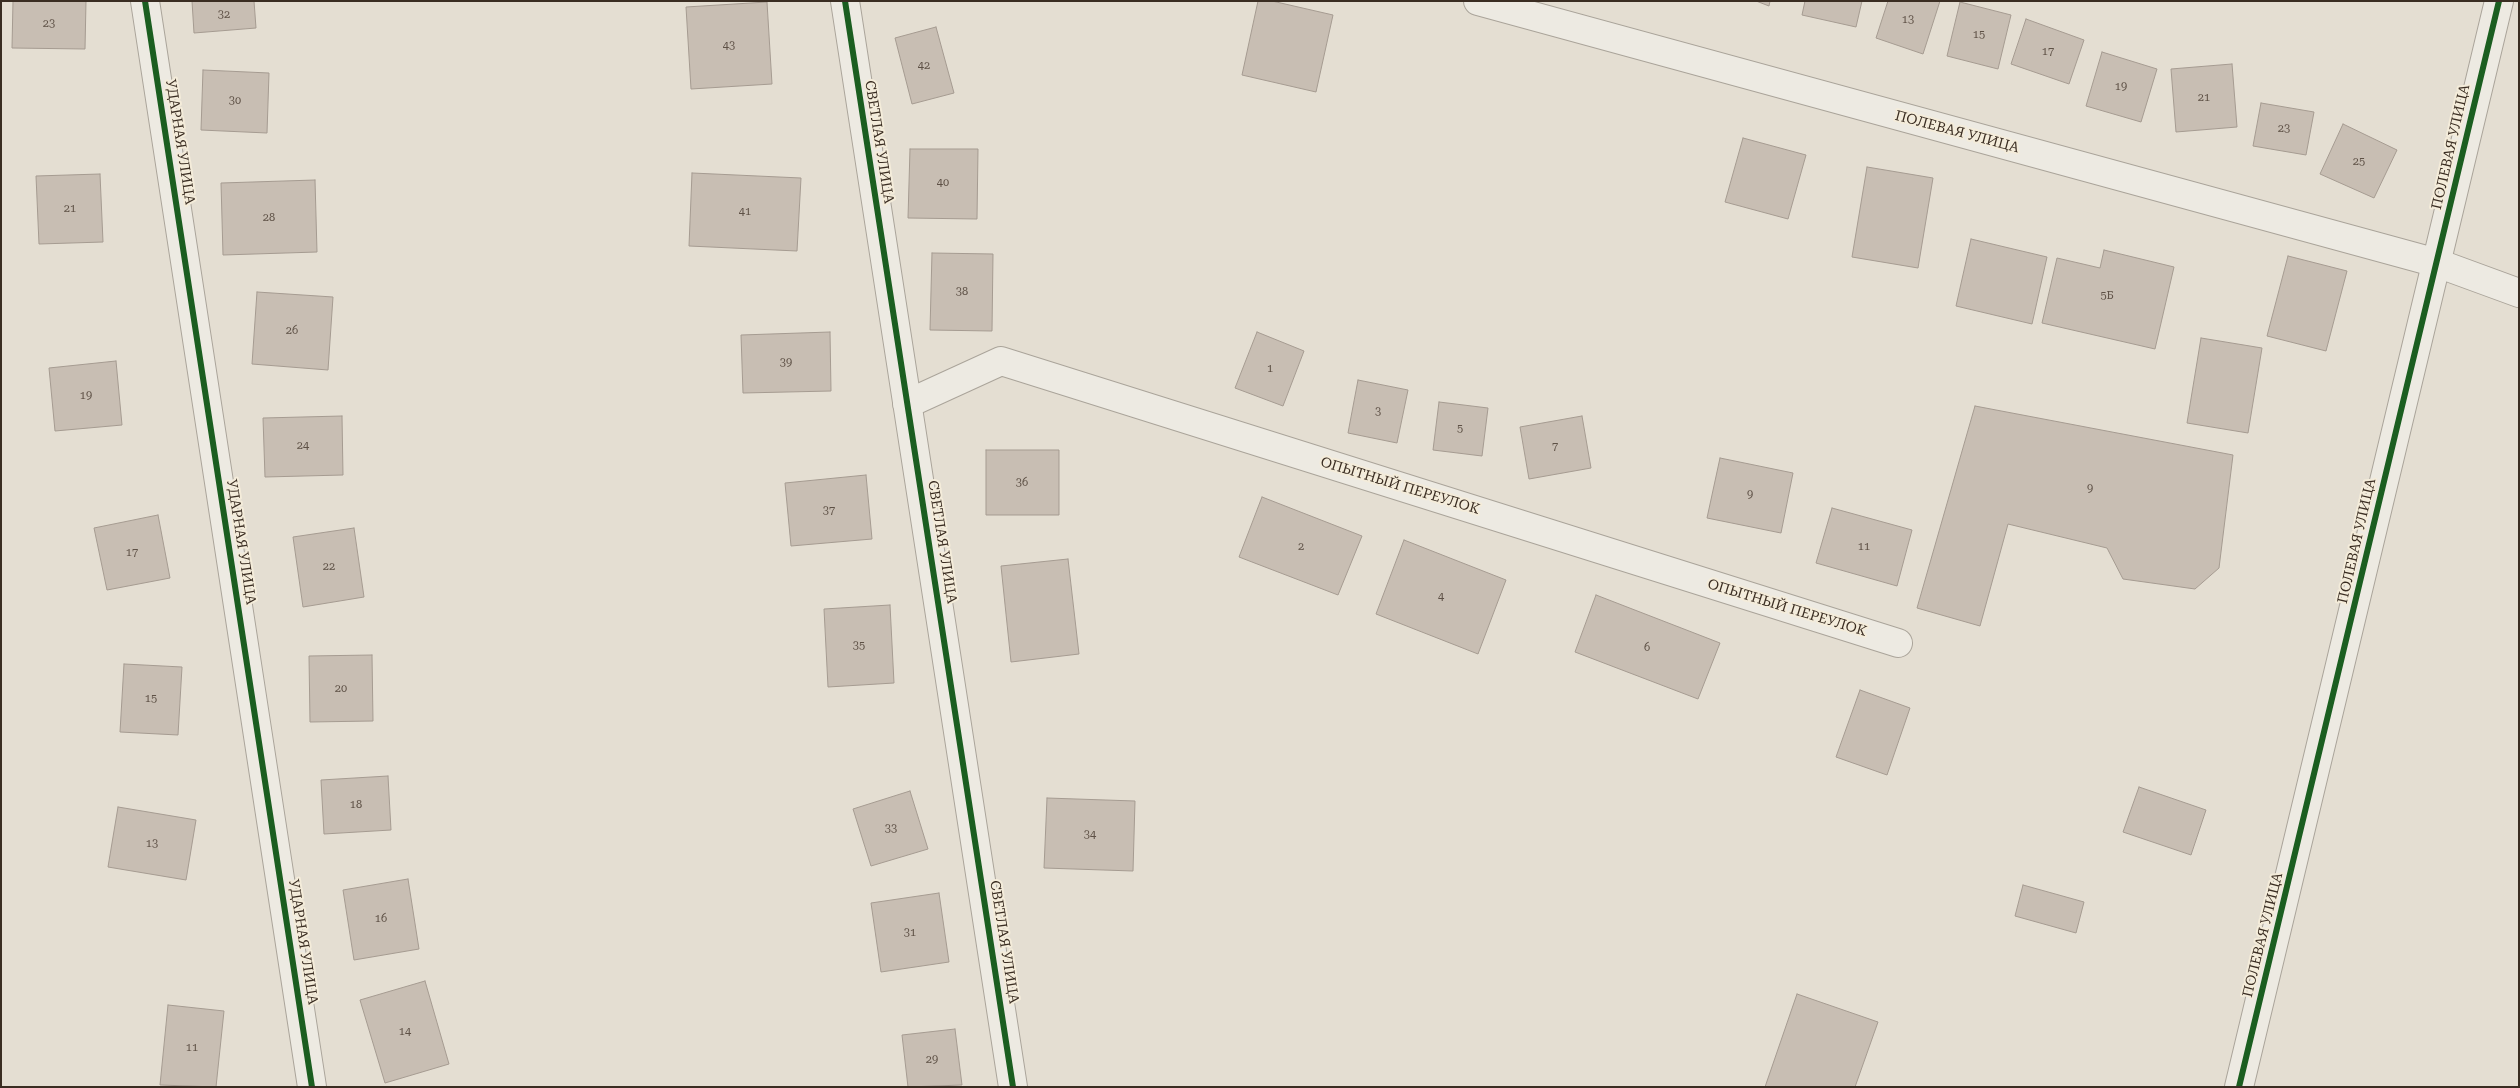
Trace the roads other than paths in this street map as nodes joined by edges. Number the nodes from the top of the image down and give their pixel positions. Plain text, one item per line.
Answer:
1 (146, 1) edge
2 (845, 1) edge
3 (1478, 1) edge
4 (2499, 1) edge
5 (2436, 263) junction
6 (2519, 293) edge
7 (908, 404) junction
8 (1898, 643) dead end
9 (312, 1087) edge
10 (1013, 1087) edge
11 (2239, 1087) edge

1 - 9 street, УДАРНАЯ УЛИЦА
2 - 7 street, СВЕТЛАЯ УЛИЦА
3 - 5 street, ПОЛЕВАЯ УЛИЦА
4 - 5 street, ПОЛЕВАЯ УЛИЦА
5 - 6 street, ПОЛЕВАЯ УЛИЦА
5 - 11 street, ПОЛЕВАЯ УЛИЦА
7 - 8 street, ОПЫТНЫЙ ПЕРЕУЛОК
7 - 10 street, СВЕТЛАЯ УЛИЦА

